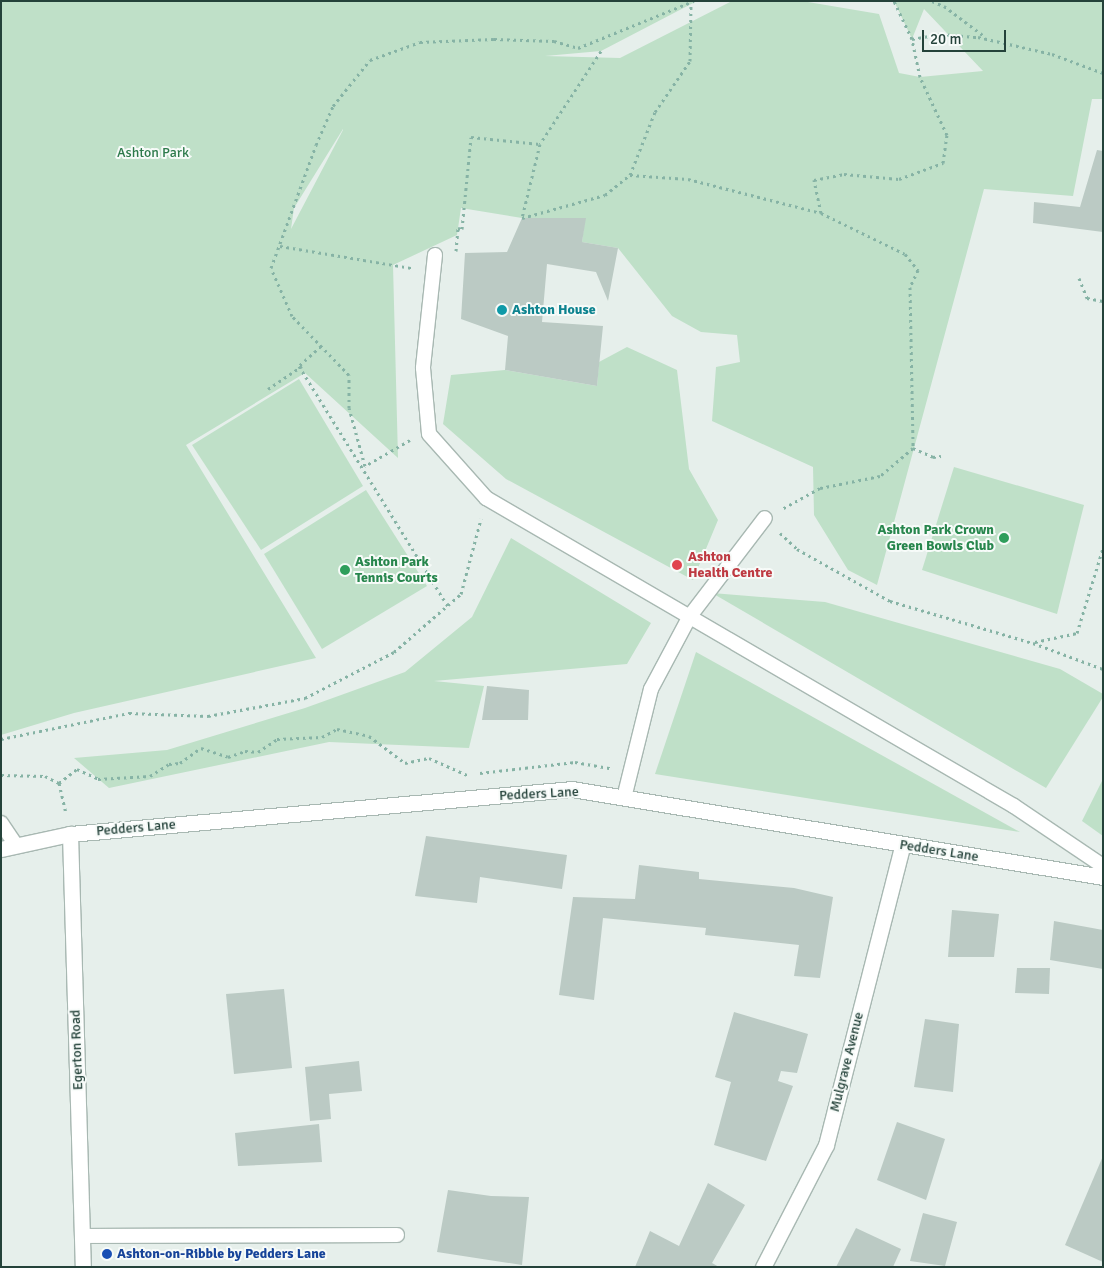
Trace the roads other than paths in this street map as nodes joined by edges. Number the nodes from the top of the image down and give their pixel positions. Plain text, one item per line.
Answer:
1 (434, 255) road end
2 (765, 518) road end
3 (690, 616) junction
4 (624, 798) junction
5 (1, 823) edge
6 (70, 834) junction
7 (902, 846) junction
8 (9, 847) edge
9 (1103, 866) edge
10 (1103, 877) edge
11 (397, 1235) dead end
12 (82, 1236) junction
13 (82, 1267) edge
14 (764, 1267) edge

1 - 3 lane
2 - 3 lane
3 - 4 lane
3 - 9 lane
4 - 6 street, Pedders Lane
4 - 7 street, Pedders Lane
5 - 8 lane
6 - 8 street, Pedders Lane
6 - 12 street, Egerton Road
7 - 10 street, Pedders Lane
7 - 14 street, Mulgrave Avenue
11 - 12 lane
12 - 13 street, Egerton Road

